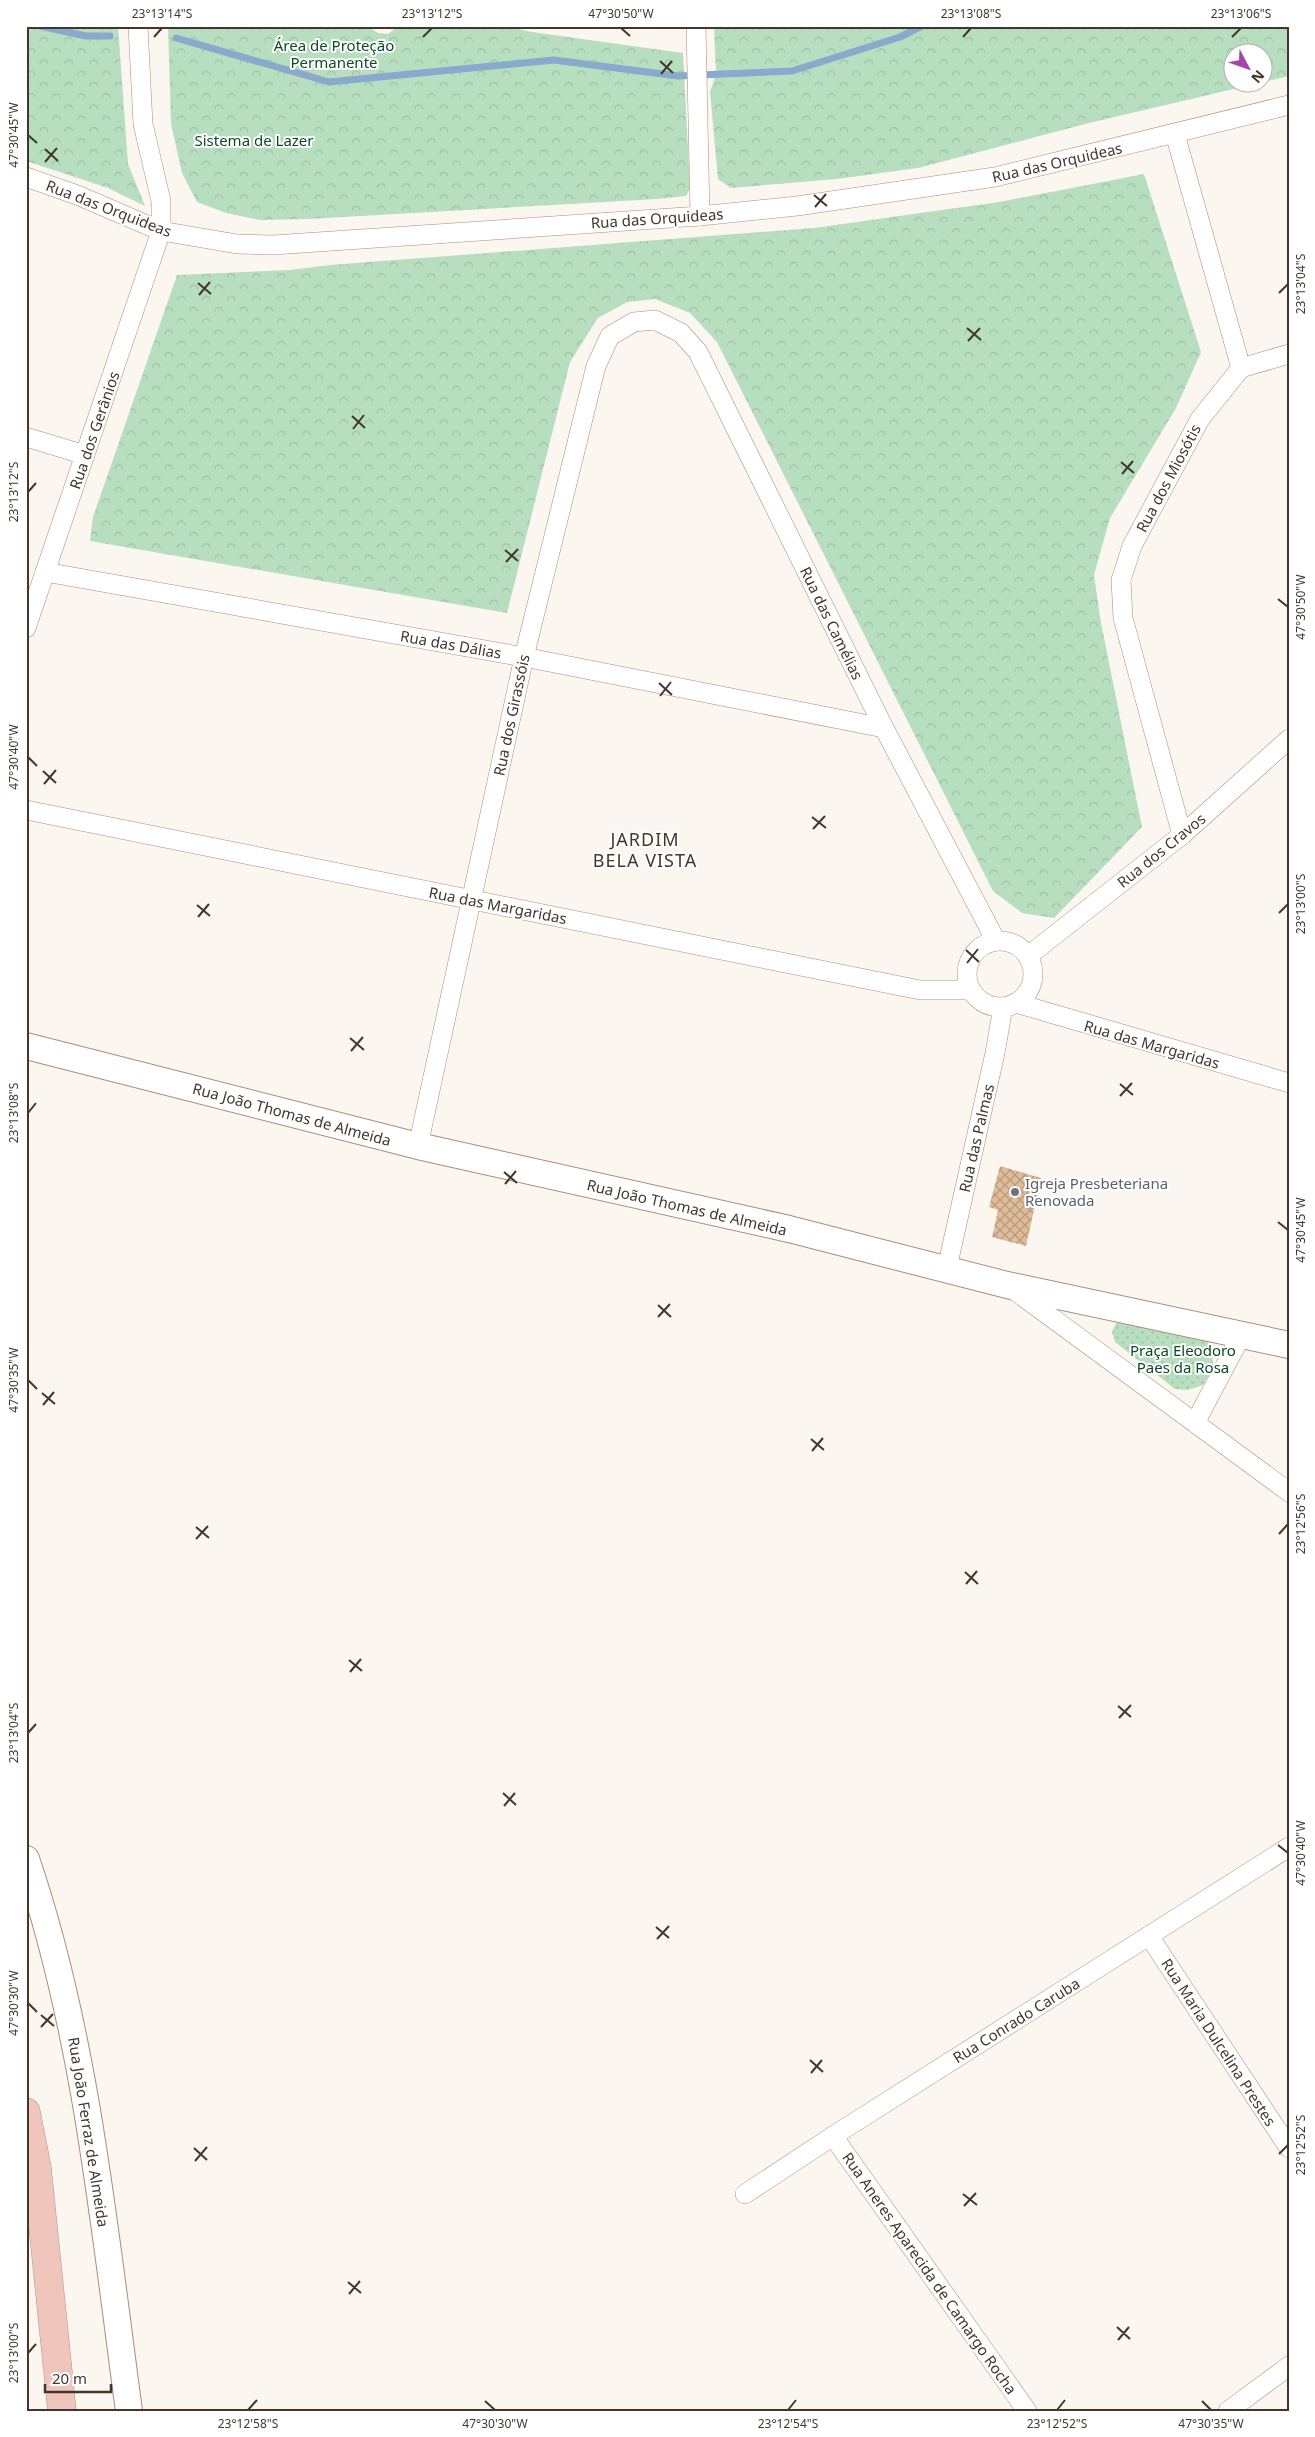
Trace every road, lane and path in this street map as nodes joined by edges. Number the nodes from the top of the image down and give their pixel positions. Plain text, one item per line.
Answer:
1 (138, 26) edge
2 (696, 26) edge
3 (1289, 104) edge
4 (1175, 134) junction
5 (26, 177) edge
6 (700, 216) junction
7 (161, 232) junction
8 (655, 320) joint
9 (1289, 354) edge
10 (1241, 368) junction
11 (26, 437) edge
12 (85, 455) junction
13 (45, 572) junction
14 (26, 628) edge
15 (524, 657) junction
16 (884, 728) junction
17 (1289, 739) edge
18 (26, 810) edge
19 (1182, 835) junction
20 (471, 900) junction
21 (996, 941) junction
22 (1028, 956) junction
23 (970, 990) junction
24 (1010, 1005) junction
25 (26, 1046) edge
26 (1289, 1083) edge
27 (418, 1146) junction
28 (947, 1268) junction
29 (1007, 1285) junction
30 (1242, 1334) junction
31 (1289, 1344) edge
32 (1195, 1423) junction
33 (1289, 1492) edge
34 (1289, 1847) edge
35 (26, 1859) edge
36 (1149, 1936) junction
37 (26, 2112) edge
38 (833, 2136) junction
39 (1289, 2148) edge
40 (745, 2194) dead end
41 (1289, 2366) edge
42 (62, 2411) edge
43 (129, 2411) edge
44 (1027, 2411) edge
45 (1228, 2411) edge

1 - 7 street, Rua dos Gerânios
2 - 6 street
3 - 4 street, Rua das Orquideas
4 - 6 street, Rua das Orquideas
4 - 10 street
5 - 7 street, Rua das Orquideas
6 - 7 street, Rua das Orquideas
7 - 12 street, Rua dos Gerânios
8 - 15 street, Rua dos Girassóis
8 - 16 street, Rua das Camélias
9 - 10 street
10 - 19 street, Rua dos Miosótis
11 - 12 street
12 - 13 street, Rua dos Gerânios
13 - 14 street, Rua dos Gerânios
13 - 15 street, Rua das Dálias
15 - 16 street, Rua das Dálias
15 - 20 street, Rua dos Girassóis
16 - 21 street, Rua das Camélias
17 - 19 street, Rua dos Cravos
18 - 20 street, Rua das Margaridas
19 - 22 street, Rua dos Cravos
20 - 23 street, Rua das Margaridas
20 - 27 street, Rua dos Girassóis
21 - 22 street
21 - 23 street
22 - 24 street
23 - 24 street
24 - 26 street, Rua das Margaridas
24 - 28 street, Rua das Palmas
25 - 27 street, Rua João Thomas de Almeida
27 - 28 street, Rua João Thomas de Almeida
28 - 29 street, Rua João Thomas de Almeida
29 - 30 street
29 - 32 street, Rua João Thomas de Almeida
30 - 31 street
30 - 32 street
32 - 33 street, Rua João Thomas de Almeida
34 - 36 street, Rua Conrado Caruba
35 - 43 street, Rua João Ferraz de Almeida
36 - 38 street, Rua Conrado Caruba
36 - 39 street, Rua Maria Dulcelina Prestes
37 - 42 highway
38 - 40 street, Rua Conrado Caruba
38 - 44 street, Rua Aneres Aparecida de Camargo Rocha
41 - 45 street

